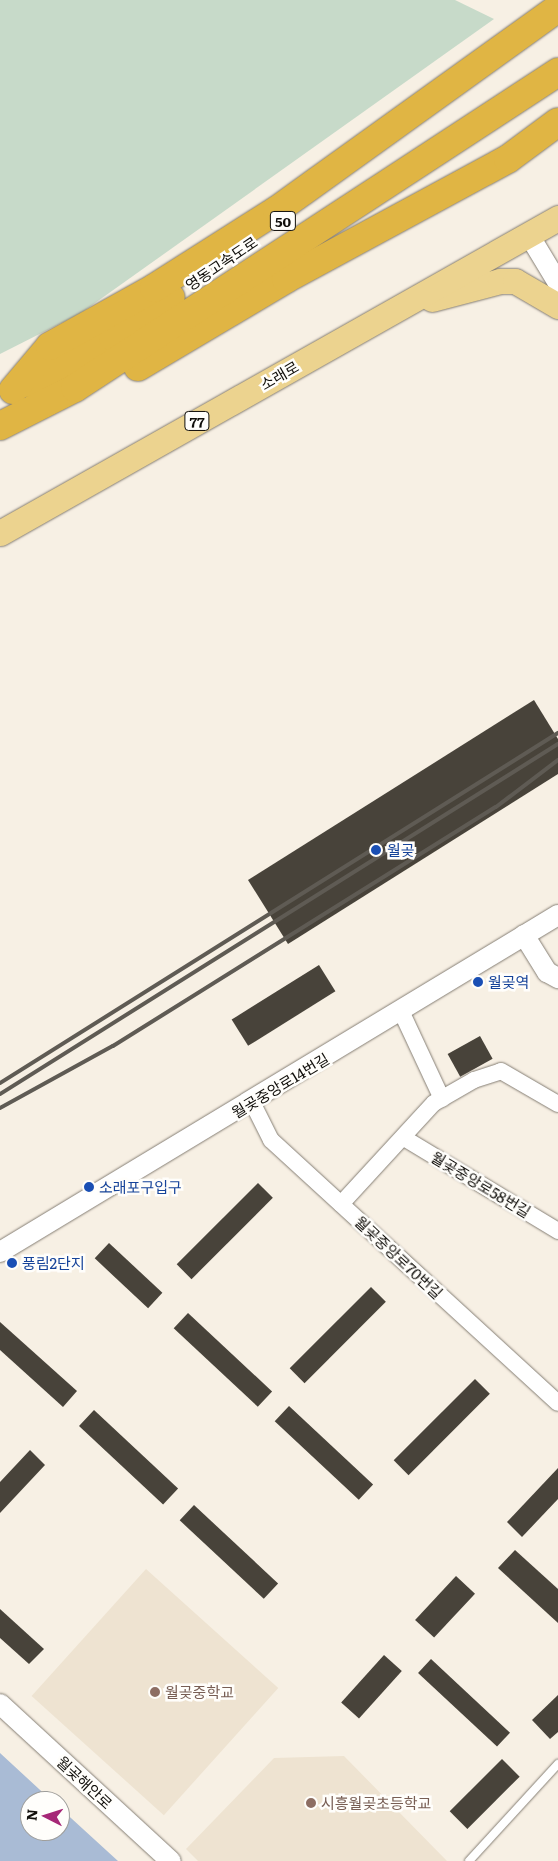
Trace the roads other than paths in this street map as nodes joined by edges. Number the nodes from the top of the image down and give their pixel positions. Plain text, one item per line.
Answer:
1 (558, 8) edge
2 (558, 33) edge
3 (558, 72) edge
4 (558, 122) edge
5 (558, 218) edge
6 (529, 235) junction
7 (558, 283) edge
8 (558, 306) edge
9 (394, 309) junction
10 (75, 388) junction
11 (6, 393) edge
12 (0, 426) edge
13 (0, 533) edge
14 (558, 915) edge
15 (524, 936) junction
16 (558, 978) edge
17 (401, 1011) junction
18 (442, 1099) junction
19 (252, 1102) junction
20 (558, 1104) edge
21 (404, 1138) junction
22 (341, 1204) junction
23 (558, 1231) edge
24 (0, 1252) edge
25 (558, 1403) edge
26 (0, 1704) edge
27 (558, 1764) edge
28 (171, 1861) edge
29 (469, 1861) edge

1 - 11 highway
2 - 11 highway, 영동고속도로 / 50
3 - 10 highway, 영동고속도로 / 50
4 - 10 highway
5 - 6 main road, 소래로 / 77
6 - 7 street
6 - 9 main road, 소래로 / 77
8 - 9 main road
9 - 13 main road, 소래로 / 77
10 - 12 highway, 영동고속도로 / 50
14 - 15 street, 월곶중앙로14번길
15 - 16 street
15 - 17 street, 월곶중앙로14번길
17 - 18 street
17 - 19 street, 월곶중앙로14번길
18 - 20 street
18 - 21 street
19 - 22 street, 월곶중앙로70번길
19 - 24 street, 월곶중앙로14번길
21 - 22 street
21 - 23 street, 월곶중앙로58번길
22 - 25 street, 월곶중앙로70번길
26 - 28 street, 월곶해안로
27 - 29 lane

